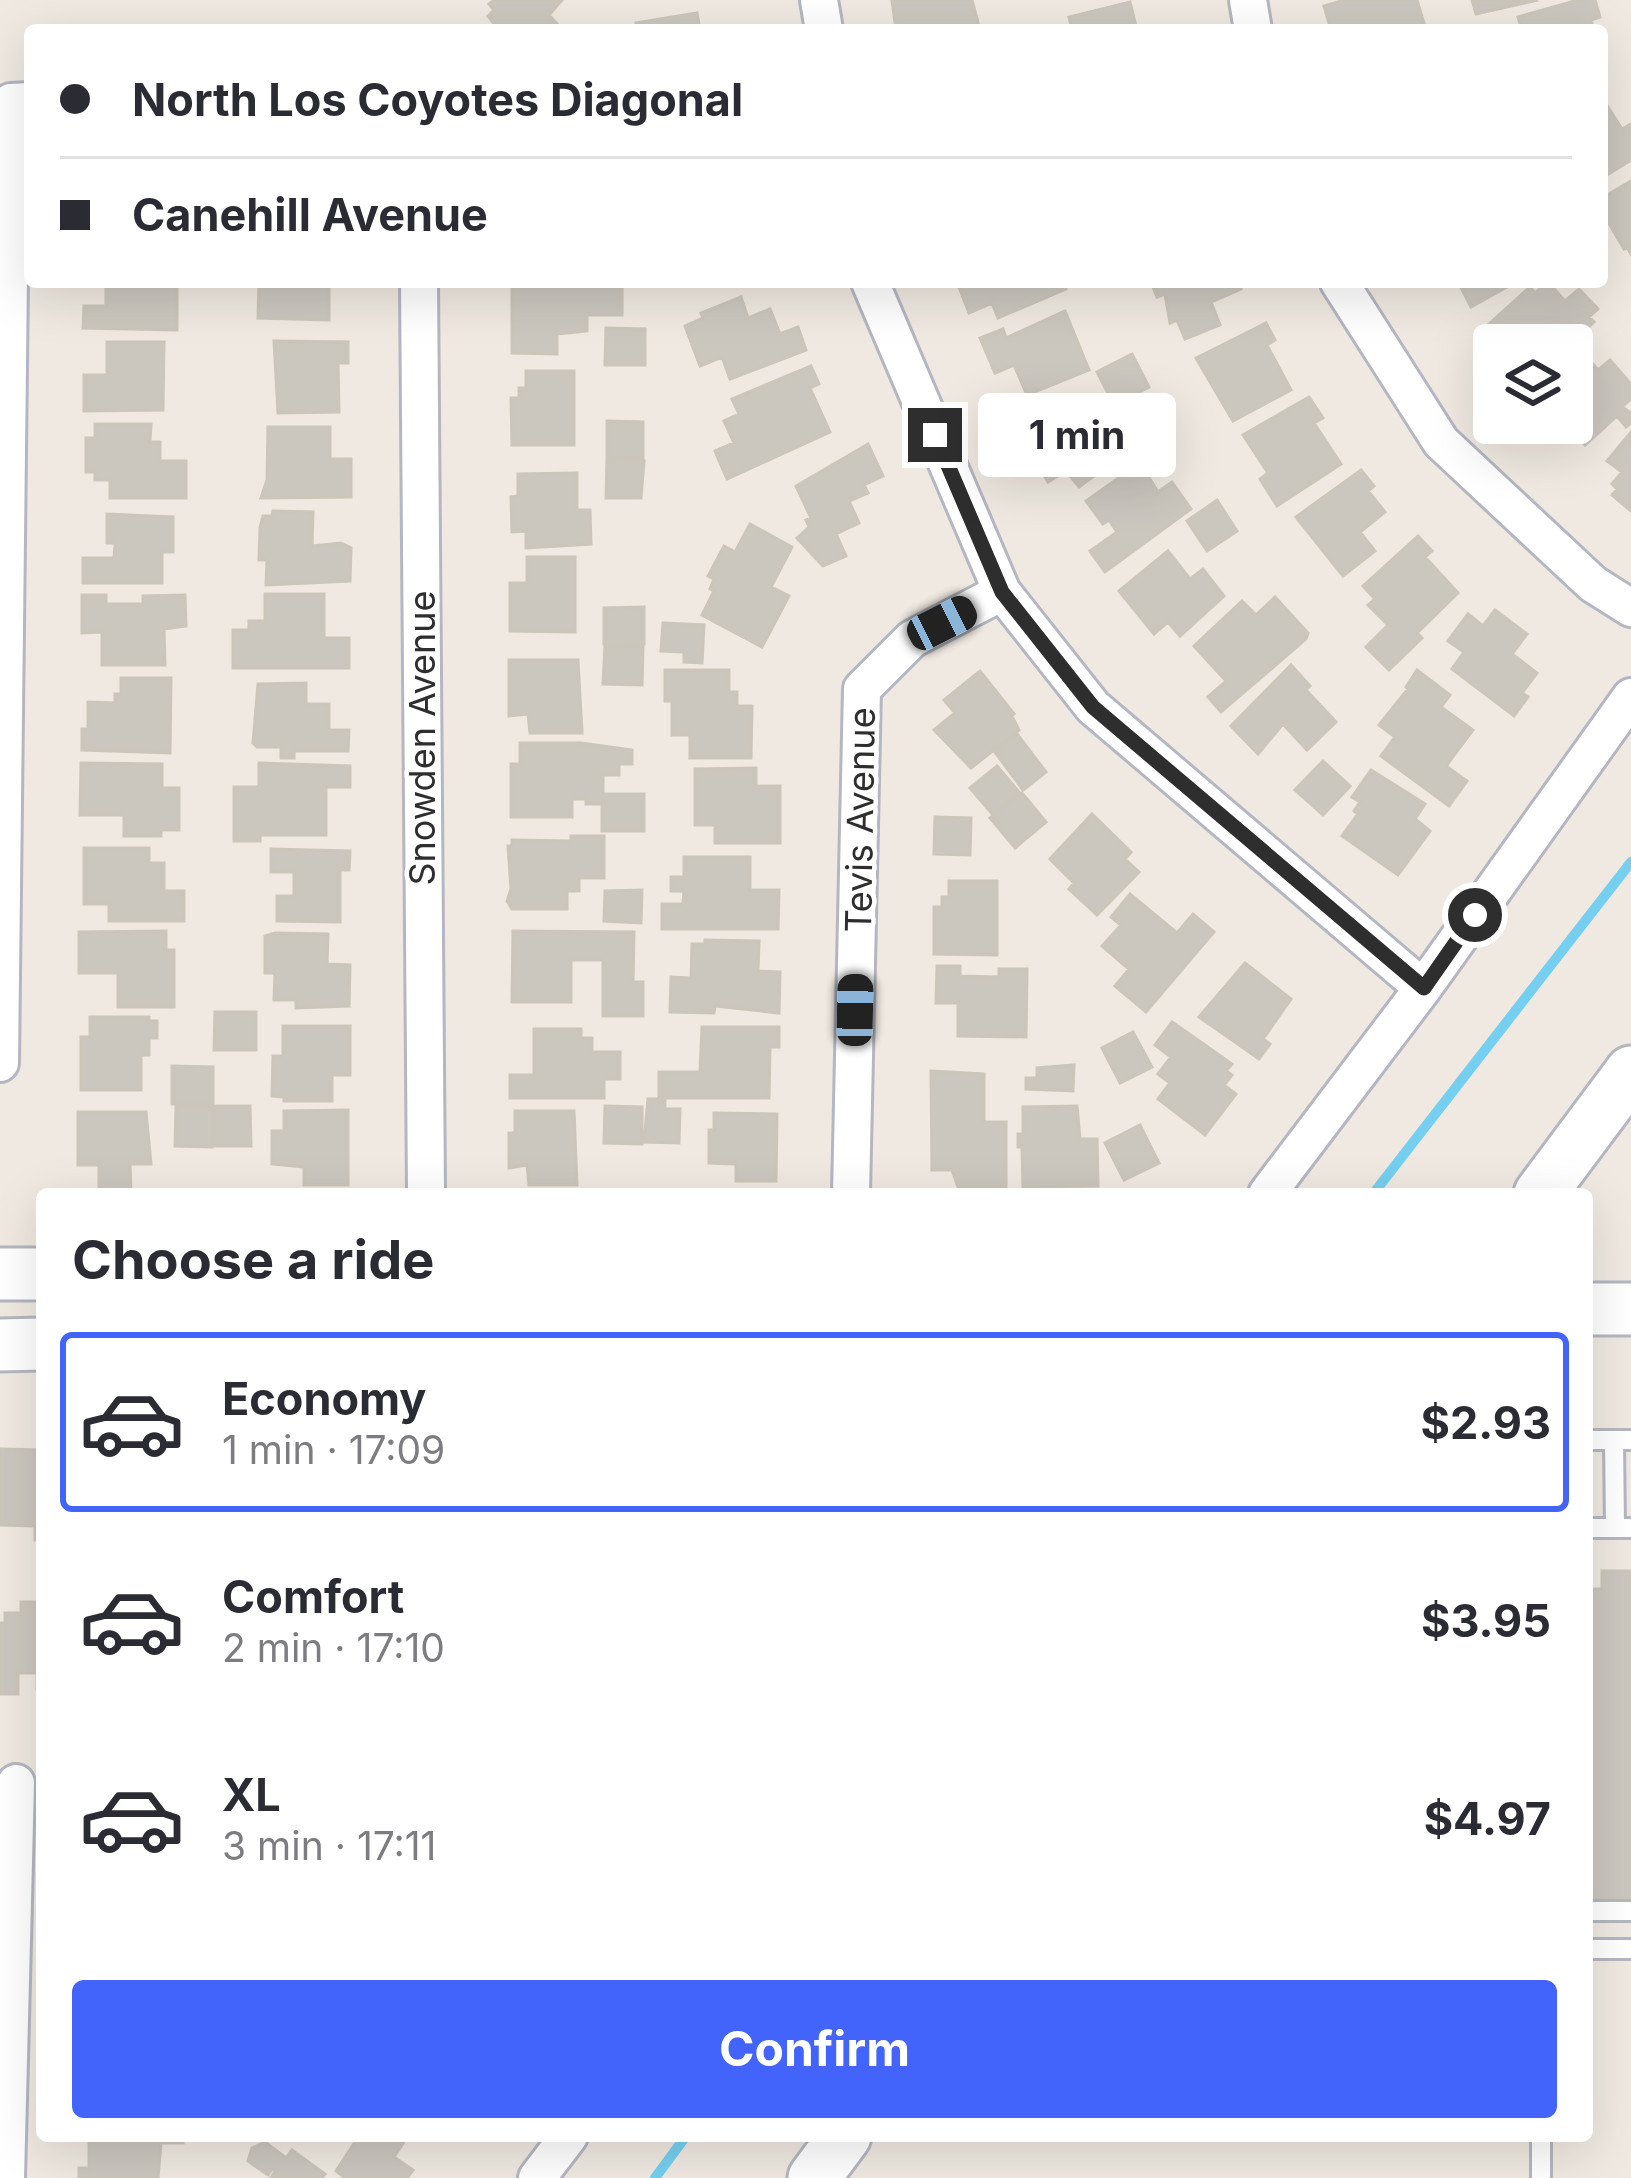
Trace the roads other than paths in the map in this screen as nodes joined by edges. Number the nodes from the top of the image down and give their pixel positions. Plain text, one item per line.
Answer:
1 (24, 101) edge
2 (419, 288) edge
3 (873, 288) edge
4 (1343, 288) edge
5 (1002, 592) junction
6 (1631, 608) edge
7 (1631, 697) edge
8 (1424, 988) junction
9 (0, 1064) edge
10 (1631, 1072) edge
11 (426, 1188) edge
12 (851, 1188) edge
13 (1272, 1188) edge
14 (1544, 1188) edge
15 (0, 1274) edge
16 (36, 1274) edge
17 (1593, 1309) edge
18 (1631, 1309) edge
19 (36, 1344) edge
20 (0, 1345) edge
21 (1623, 1440) edge
22 (1623, 1528) edge
23 (19, 1783) edge
24 (1593, 1911) edge
25 (1631, 1911) edge
26 (1593, 1949) edge
27 (1631, 1949) edge
28 (564, 2142) edge
29 (841, 2142) edge
30 (1541, 2142) edge
31 (6, 2178) edge
32 (537, 2178) edge
33 (814, 2178) edge
34 (1541, 2178) edge

1 - 9 street
2 - 11 street, Snowden Avenue
3 - 5 street
4 - 6 street
5 - 8 street
5 - 12 street, Tevis Avenue
7 - 8 street
8 - 13 street
10 - 14 main road
15 - 16 main road
17 - 18 main road
19 - 20 main road
21 - 22 lane
23 - 31 street
24 - 25 lane
26 - 27 lane
28 - 32 street
29 - 33 main road
30 - 34 lane

